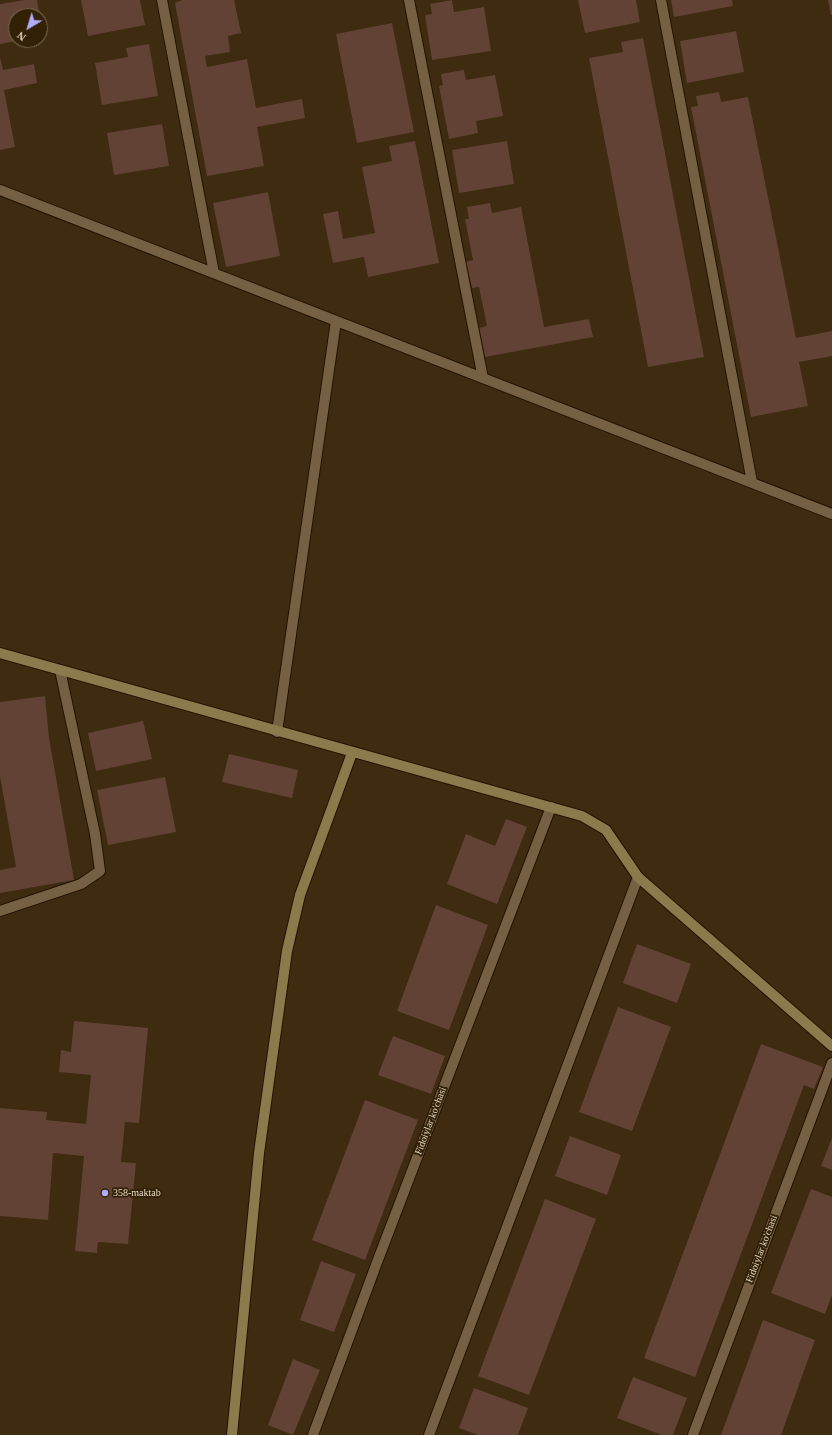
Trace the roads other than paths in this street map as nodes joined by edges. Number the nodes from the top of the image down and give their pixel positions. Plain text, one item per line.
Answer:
1 (162, 0) edge
2 (409, 0) edge
3 (661, 0) edge
4 (0, 190) edge
5 (214, 273) junction
6 (336, 320) junction
7 (483, 378) junction
8 (752, 482) junction
9 (832, 514) edge
10 (0, 653) edge
11 (60, 670) junction
12 (277, 732) junction
13 (352, 752) junction
14 (551, 807) junction
15 (638, 877) junction
16 (0, 911) edge
17 (832, 1046) edge
18 (832, 1063) edge
19 (232, 1435) edge
20 (313, 1435) edge
21 (429, 1435) edge
22 (693, 1435) edge

1 - 5 street
2 - 7 street
3 - 8 street
4 - 5 street
5 - 6 street
6 - 7 street
6 - 12 street
7 - 8 street
8 - 9 street
10 - 11 street
11 - 12 street
11 - 16 street
12 - 13 street
13 - 14 street
13 - 19 street
14 - 15 street
14 - 20 street, Fidoiylar ko'chasi
15 - 17 street
15 - 21 street
18 - 22 street, Fidoiylar ko'chasi

